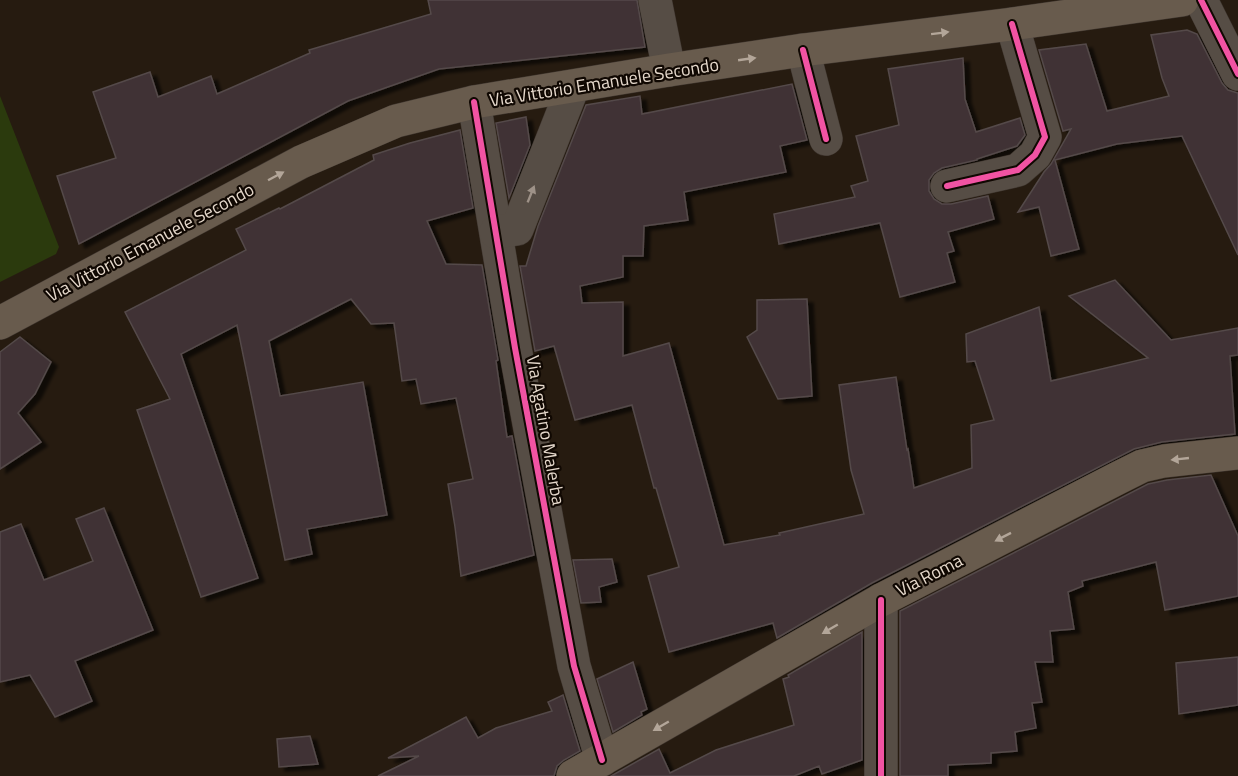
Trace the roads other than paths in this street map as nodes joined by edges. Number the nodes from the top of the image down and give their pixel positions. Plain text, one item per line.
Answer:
1 (655, 0) edge
2 (1182, 0) edge
3 (1200, 0) edge
4 (1012, 24) junction
5 (803, 50) junction
6 (669, 70) junction
7 (1238, 74) edge
8 (573, 87) junction
9 (474, 102) junction
10 (826, 139) dead end
11 (947, 186) dead end
12 (496, 232) junction
13 (0, 323) edge
14 (1238, 453) edge
15 (881, 600) junction
16 (602, 760) junction
17 (573, 776) edge
18 (881, 776) edge

1 - 6 street
2 - 4 main road, Via Vittorio Emanuele Secondo
3 - 7 street
5 -> 4 main road, Via Vittorio Emanuele Secondo
4 - 11 street
6 -> 5 main road, Via Vittorio Emanuele Secondo
5 - 10 street
6 - 8 main road, Via Vittorio Emanuele Secondo
8 - 9 main road, Via Vittorio Emanuele Secondo
12 -> 8 street
9 - 12 street, Via Agatino Malerba
13 -> 9 main road, Via Vittorio Emanuele Secondo
12 - 16 street, Via Agatino Malerba
14 -> 15 main road, Via Roma
15 -> 16 main road, Via Roma
15 - 18 street
16 - 17 main road, Via Roma

